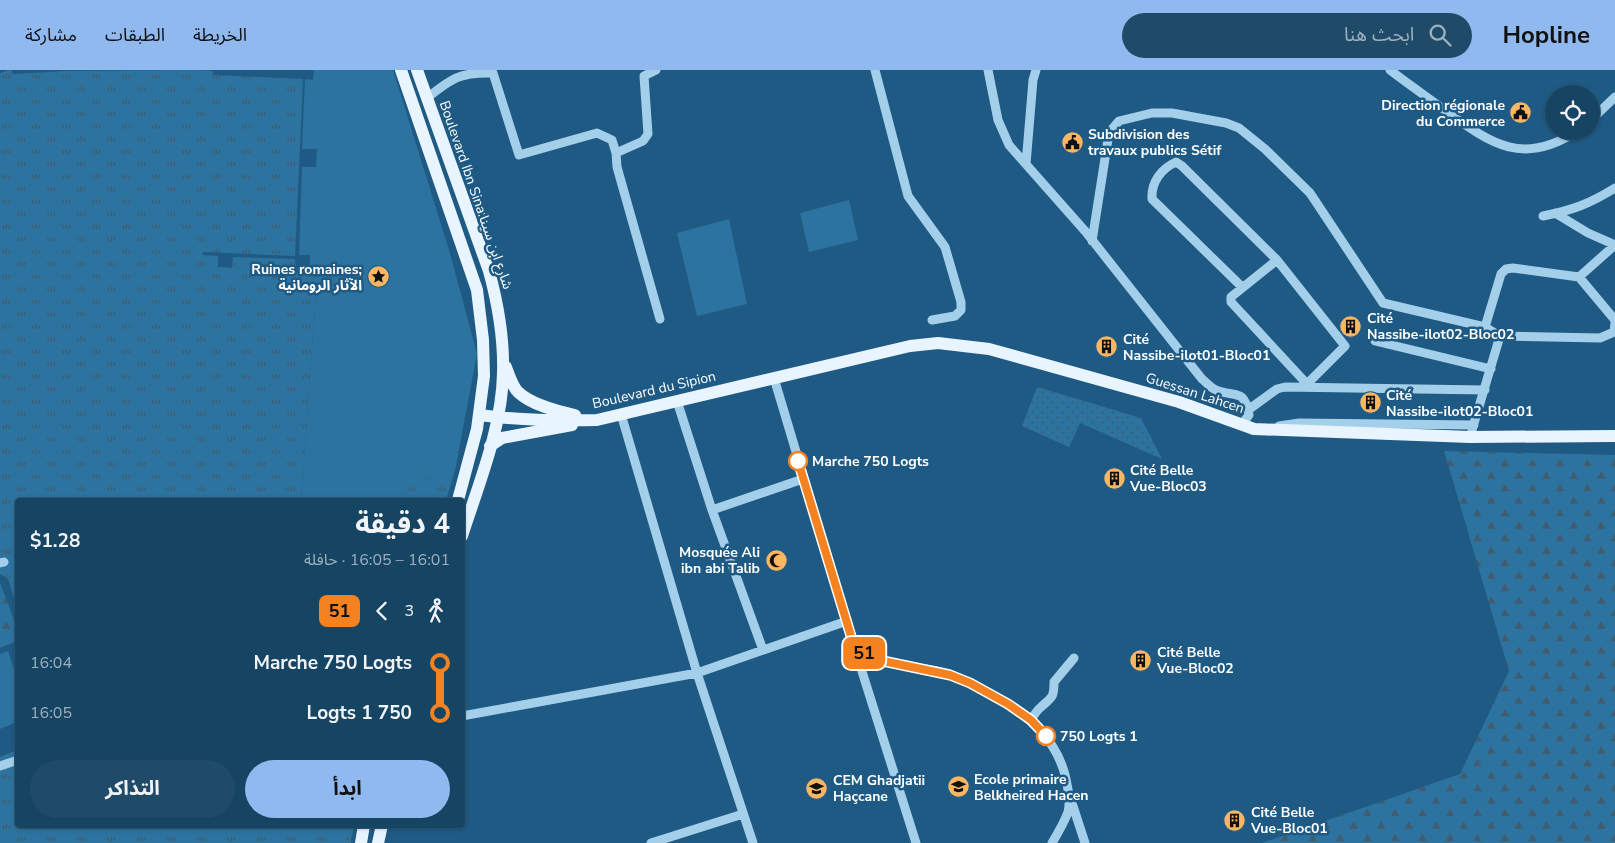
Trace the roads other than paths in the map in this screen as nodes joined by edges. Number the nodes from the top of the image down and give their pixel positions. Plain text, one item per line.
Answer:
1 (401, 70) edge
2 (417, 70) edge
3 (656, 70) edge
4 (875, 70) edge
5 (988, 70) edge
6 (1036, 70) edge
7 (1390, 70) edge
8 (467, 71) edge
9 (495, 71) edge
10 (1615, 97) edge
11 (427, 98) junction
12 (1600, 111) edge
13 (1564, 140) edge
14 (616, 153) junction
15 (1026, 164) junction
16 (1615, 188) edge
17 (1555, 214) junction
18 (1543, 216) dead end
19 (1092, 240) junction
20 (1615, 245) edge
21 (1277, 260) junction
22 (1578, 277) junction
23 (1242, 287) junction
24 (660, 318) dead end
25 (932, 320) dead end
26 (1615, 322) edge
27 (1485, 327) junction
28 (1500, 336) junction
29 (1375, 341) dead end
30 (503, 358) junction
31 (1491, 369) junction
32 (774, 378) junction
33 (1306, 386) junction
34 (1485, 390) junction
35 (677, 401) junction
36 (1248, 410) junction
37 (621, 414) junction
38 (479, 415) junction
39 (498, 417) junction
40 (597, 420) junction
41 (1242, 424) junction
42 (1472, 431) junction
43 (1615, 436) edge
44 (490, 446) junction
45 (803, 479) junction
46 (459, 498) edge
47 (712, 510) junction
48 (465, 526) edge
49 (846, 621) junction
50 (854, 646) junction
51 (763, 650) junction
52 (1074, 658) dead end
53 (697, 673) junction
54 (465, 715) edge
55 (1031, 720) junction
56 (15, 761) edge
57 (0, 766) edge
58 (1070, 795) junction
59 (743, 814) junction
60 (364, 828) edge
61 (381, 828) edge
62 (361, 843) edge
63 (378, 843) edge
64 (651, 843) edge
65 (753, 843) edge
66 (916, 843) edge
67 (1052, 843) edge
68 (1085, 843) edge

1 - 38 main road
2 - 11 main road, Boulevard Ibn Sina:شارع ابن سينا
3 - 14 street
4 - 25 street
5 - 15 street
6 - 15 street
7 - 13 street
8 - 9 street
8 - 11 street
9 - 14 street
10 - 12 street
11 - 30 main road, Boulevard Ibn Sina:شارع ابن سينا
14 - 24 street
15 - 19 street
16 - 17 street
17 - 18 street
17 - 20 street
19 - 27 street
19 - 36 street
20 - 22 street
21 - 23 street
21 - 23 street
21 - 33 street
22 - 26 street
22 - 27 street
23 - 33 street
26 - 28 street
27 - 28 street
28 - 31 street
29 - 31 street
30 - 39 main road, Boulevard Ibn Sina:شارع ابن سينا
30 - 40 main road
31 - 34 street
32 - 35 main road, Boulevard du Sipion
32 - 41 main road, Guessan Lahcen
32 - 45 street
33 - 34 street
33 - 36 street
34 - 42 street
35 - 37 main road, Boulevard du Sipion
35 - 47 street
36 - 41 street
37 - 40 main road, Boulevard du Sipion
37 - 53 street
38 - 39 main road, Boulevard du Sipion
38 - 46 main road
39 - 40 main road, Boulevard du Sipion
39 - 44 main road, Boulevard Ibn Sina:شارع ابن سينا
40 - 44 main road
41 - 42 main road, Guessan Lahcen
42 - 43 main road, Guessan Lahcen
44 - 48 main road, Boulevard Ibn Sina:شارع ابن سينا
45 - 47 street
45 - 49 street
47 - 51 street
49 - 50 street
49 - 51 street
50 - 55 street
50 - 66 street
51 - 53 street
52 - 55 street
53 - 54 street
53 - 59 street
55 - 58 street
56 - 57 street
58 - 67 street
58 - 68 street
59 - 64 street
59 - 65 street
60 - 62 main road
61 - 63 main road

